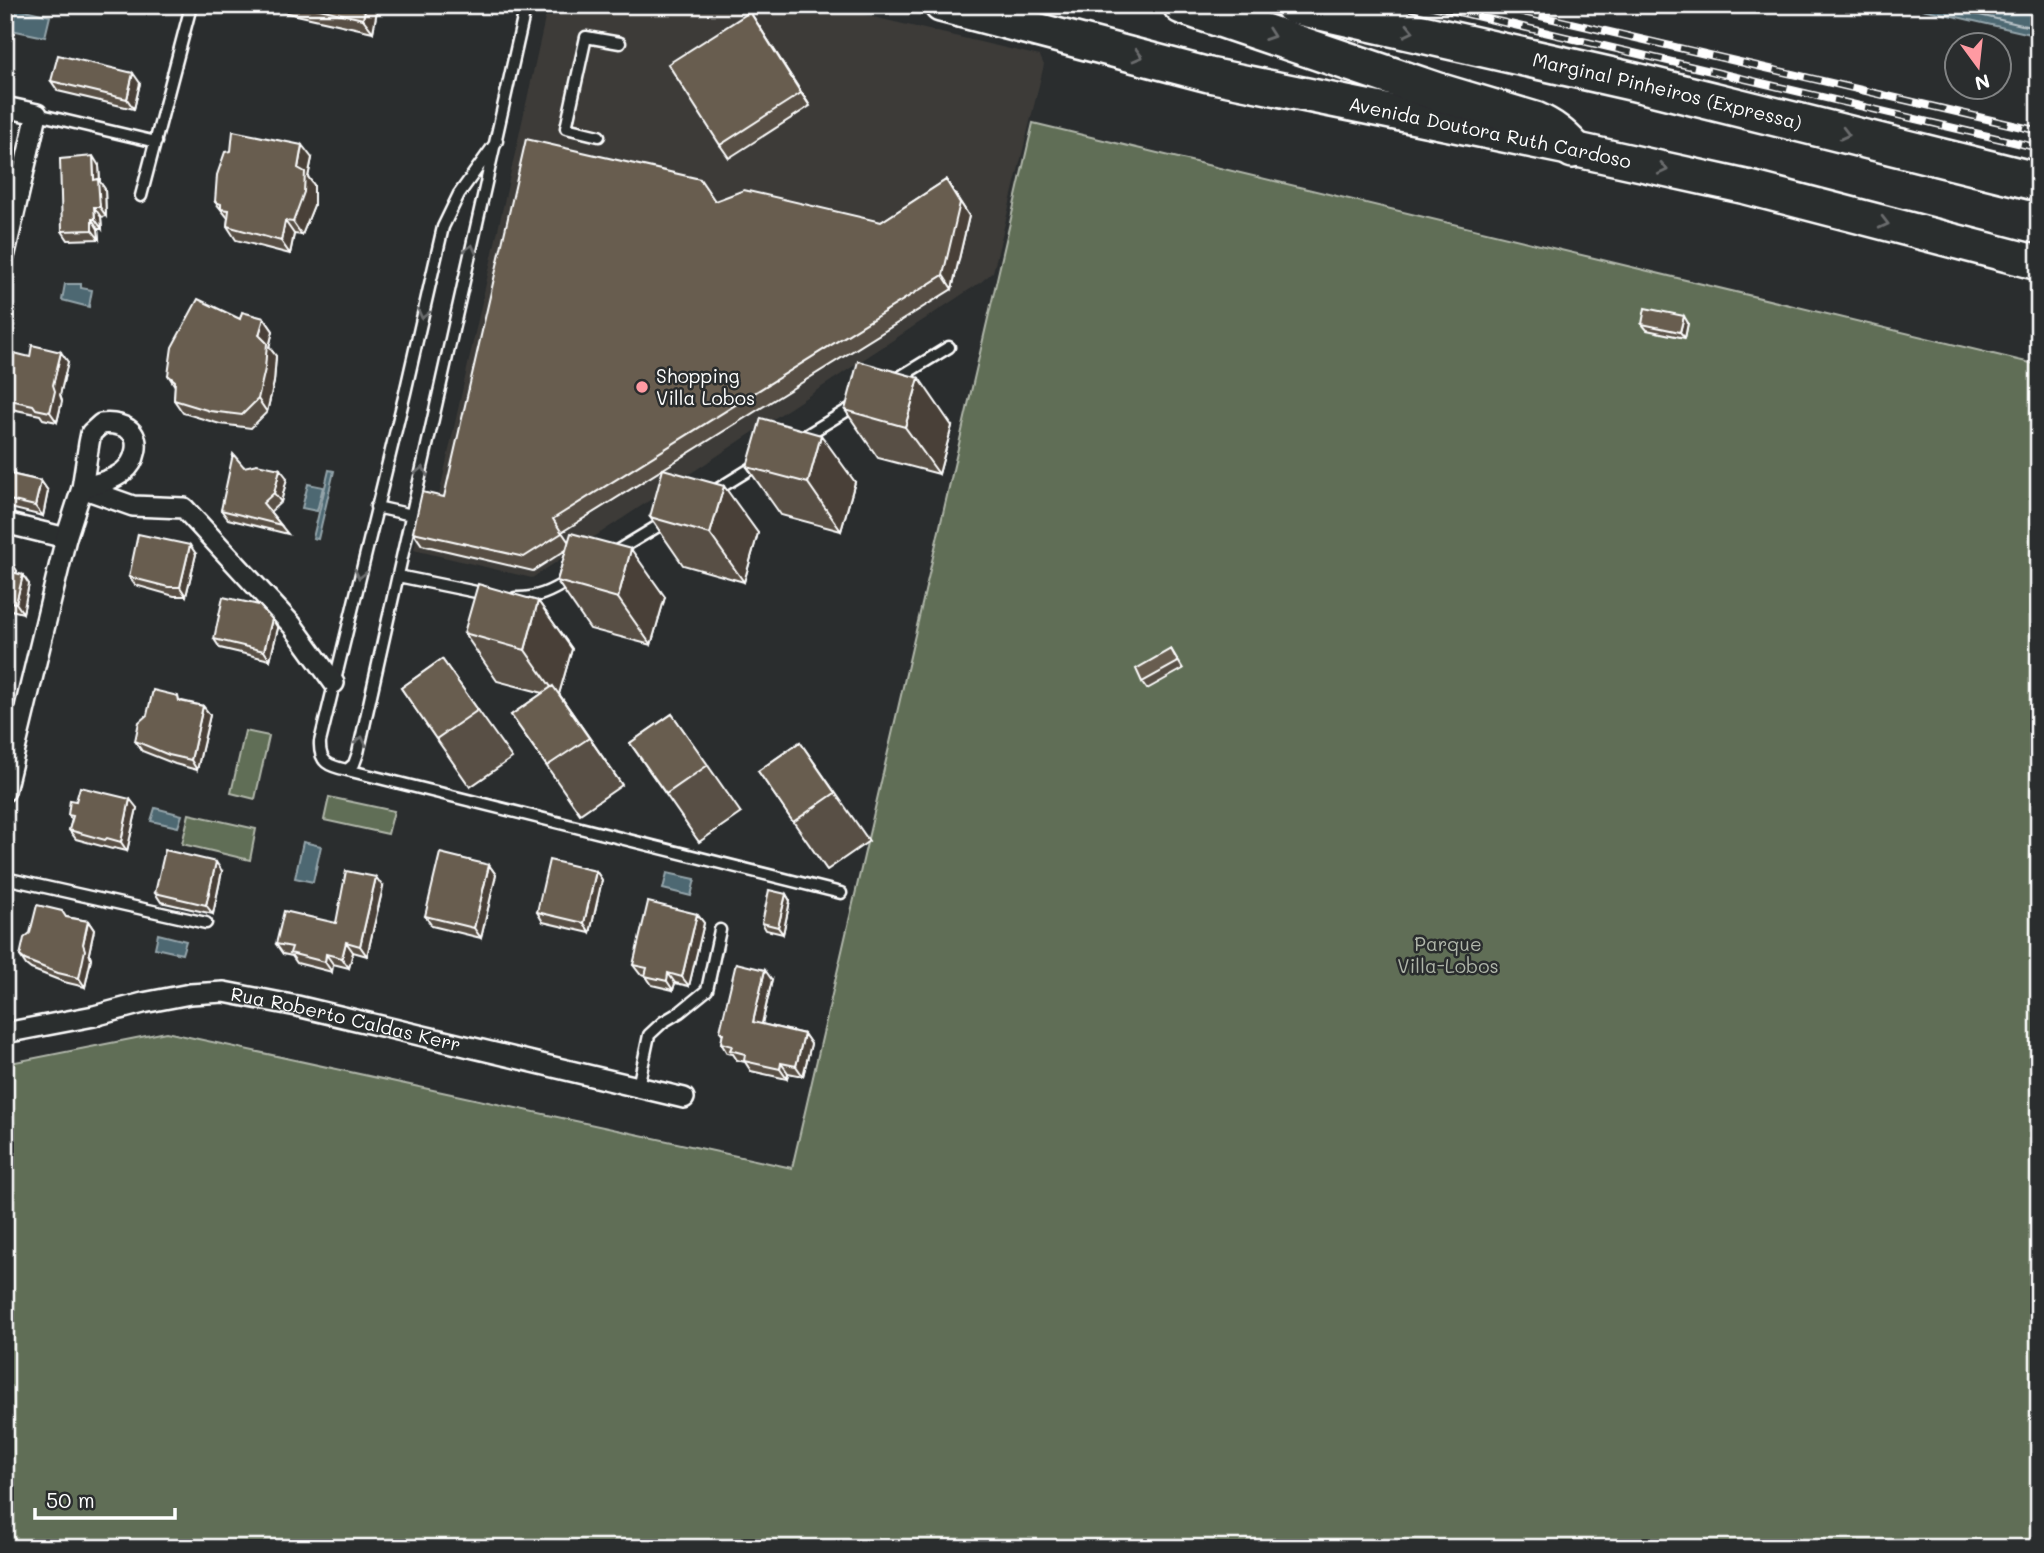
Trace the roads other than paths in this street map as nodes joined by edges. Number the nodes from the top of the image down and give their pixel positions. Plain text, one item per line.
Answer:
1 (526, 5) edge
2 (941, 5) edge
3 (1182, 5) edge
4 (1294, 5) edge
5 (190, 10) dead end
6 (620, 43) dead end
7 (5, 107) edge
8 (37, 114) junction
9 (599, 136) dead end
10 (497, 141) junction
11 (156, 142) junction
12 (1573, 149) junction
13 (2039, 183) edge
14 (141, 196) dead end
15 (5, 253) edge
16 (2039, 263) edge
17 (949, 347) dead end
18 (891, 383) edge
19 (867, 398) edge
20 (785, 448) edge
21 (774, 455) edge
22 (703, 498) edge
23 (376, 507) junction
24 (680, 513) edge
25 (412, 515) junction
26 (5, 523) edge
27 (66, 538) junction
28 (609, 556) edge
29 (398, 576) junction
30 (574, 578) edge
31 (493, 595) edge
32 (507, 598) edge
33 (334, 683) junction
34 (347, 770) junction
35 (5, 791) edge
36 (5, 877) edge
37 (841, 893) dead end
38 (206, 923) dead end
39 (720, 930) dead end
40 (5, 1033) edge
41 (638, 1087) junction
42 (684, 1098) dead end

1 - 10 lane
2 -> 12 highway, Avenida Doutora Ruth Cardoso
3 -> 12 highway
4 -> 13 highway, Marginal Pinheiros (Expressa)
5 - 11 lane
6 - 9 lane
7 - 8 street
8 - 11 lane
8 - 15 street
10 -> 23 lane
25 -> 10 lane
11 - 14 lane
12 -> 16 highway, Avenida Doutora Ruth Cardoso
17 - 18 lane
19 - 20 lane
21 - 22 lane
23 - 25 lane
23 -> 33 lane
24 - 28 lane
25 - 29 lane
26 - 27 street
27 - 33 street
27 - 35 street
29 - 31 lane
34 -> 29 lane
30 - 32 lane
33 - 34 lane
34 - 37 lane
36 - 38 lane
39 - 41 lane
40 - 41 street, Rua Roberto Caldas Kerr
41 - 42 street, Rua Roberto Caldas Kerr

